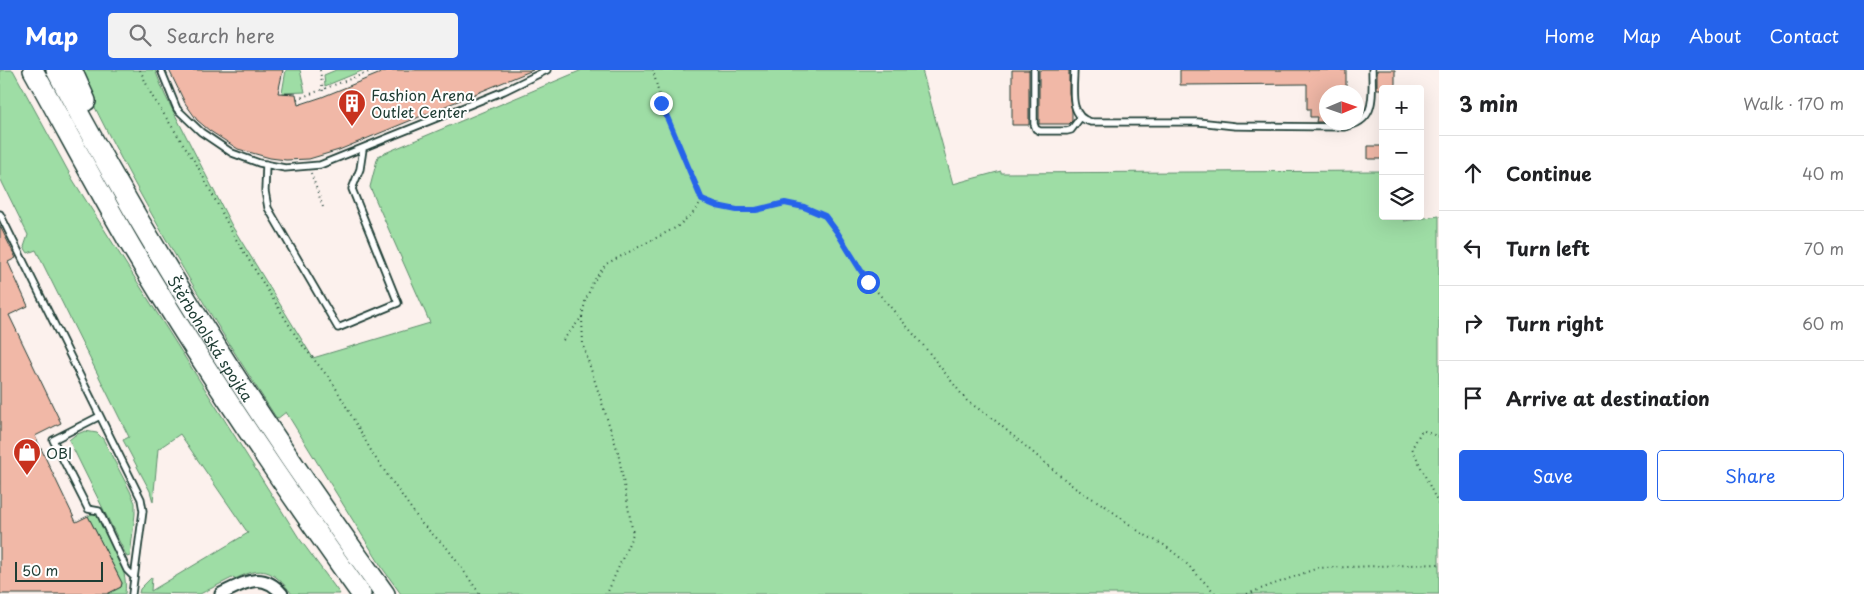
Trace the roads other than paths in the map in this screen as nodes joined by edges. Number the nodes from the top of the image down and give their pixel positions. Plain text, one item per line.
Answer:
1 (33, 70) edge
2 (56, 70) edge
3 (72, 70) edge
4 (161, 70) edge
5 (547, 70) edge
6 (1034, 70) edge
7 (1074, 70) edge
8 (1372, 70) edge
9 (1080, 118) junction
10 (363, 149) junction
11 (266, 164) junction
12 (135, 212) junction
13 (0, 214) edge
14 (100, 416) junction
15 (134, 577) junction
16 (132, 594) edge
17 (221, 594) edge
18 (282, 594) edge
19 (361, 594) edge
20 (385, 594) edge

1 - 19 highway, Štěrboholská spojka
2 - 12 highway, Štěrboholská spojka
3 - 12 highway
4 - 11 lane
5 - 10 lane
6 - 9 lane
7 - 9 lane
8 - 9 lane
10 - 11 lane
10 - 11 lane
12 - 20 highway, Štěrboholská spojka
13 - 14 lane
14 - 15 lane
14 - 15 lane
15 - 16 lane
17 - 18 street

